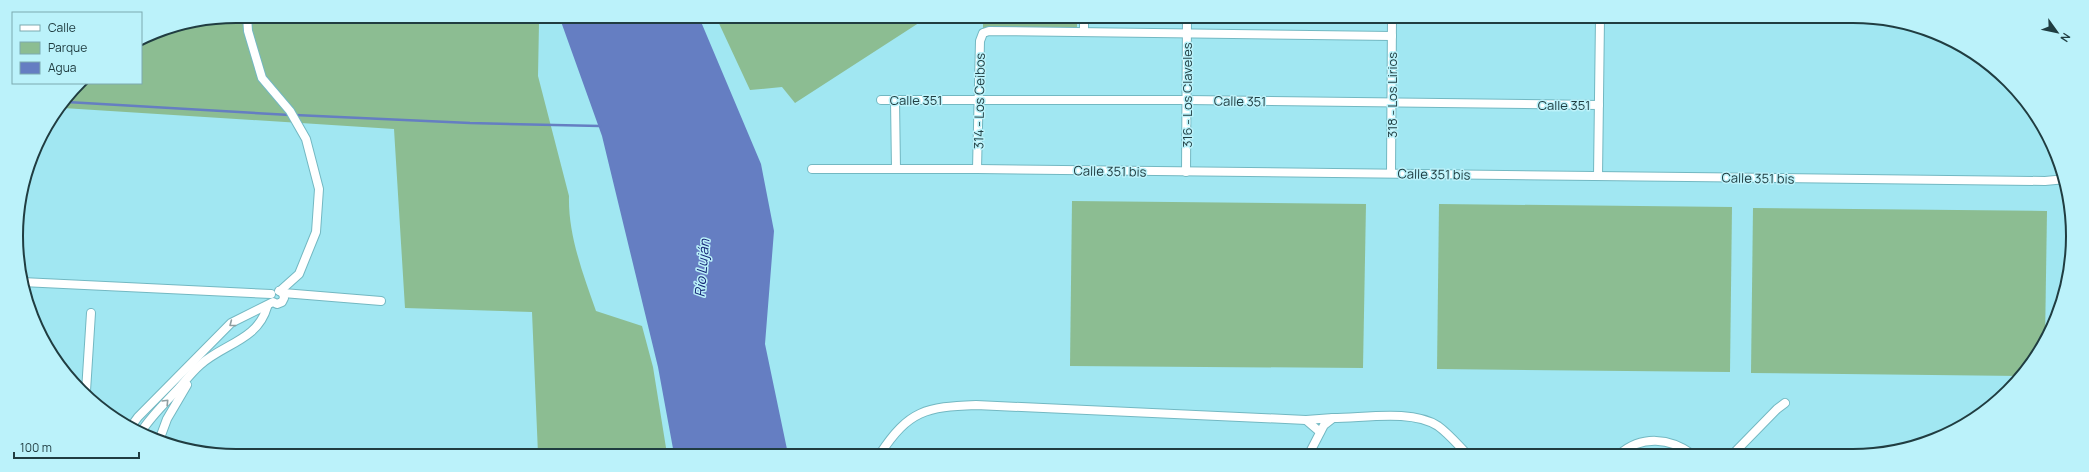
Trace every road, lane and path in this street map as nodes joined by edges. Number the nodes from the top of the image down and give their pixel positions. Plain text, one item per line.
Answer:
1 (247, 23) edge
2 (1084, 23) edge
3 (1187, 23) edge
4 (1392, 23) edge
5 (1600, 23) edge
6 (1084, 31) junction
7 (1187, 33) junction
8 (1392, 36) junction
9 (881, 100) dead end
10 (895, 100) junction
11 (979, 100) junction
12 (1187, 100) junction
13 (1392, 104) junction
14 (1599, 105) junction
15 (812, 169) dead end
16 (896, 169) junction
17 (977, 169) junction
18 (1186, 172) junction
19 (1391, 173) junction
20 (1598, 176) junction
21 (2059, 180) edge
22 (28, 282) edge
23 (282, 292) junction
24 (270, 301) junction
25 (381, 301) dead end
26 (91, 313) dead end
27 (198, 362) junction
28 (86, 388) edge
29 (1785, 403) dead end
30 (1333, 418) junction
31 (1306, 420) junction
32 (134, 423) edge
33 (144, 428) edge
34 (1320, 432) junction
35 (161, 436) edge
36 (883, 449) edge
37 (1312, 449) edge
38 (1462, 449) edge
39 (1629, 449) edge
40 (1685, 449) edge
41 (1738, 449) edge

1 - 23 street
2 - 6 street
3 - 7 street, 316 - Los Claveles
4 - 8 street, 318 - Los Lirios
5 - 14 street
6 - 7 street
6 - 11 street, 314 - Los Ceibos
7 - 8 street
7 - 12 street, 316 - Los Claveles
8 - 13 street, 318 - Los Lirios
9 - 10 street, Calle 351
10 - 11 street, Calle 351
10 - 16 street
11 - 12 street, Calle 351
11 - 17 street, 314 - Los Ceibos
12 - 13 street, Calle 351
12 - 18 street, 316 - Los Claveles
13 - 14 street, Calle 351
13 - 19 street, 318 - Los Lirios
14 - 20 street
15 - 16 street, Calle 351 bis
16 - 17 street, Calle 351 bis
17 - 18 street, Calle 351 bis
18 - 19 street, Calle 351 bis
19 - 20 street, Calle 351 bis
20 - 21 street, Calle 351 bis
22 - 24 street
23 - 24 street
23 - 25 street
24 -> 27 street
24 - 27 street
26 - 28 street
27 - 32 street
33 -> 27 street
27 - 35 street
29 - 41 street
30 - 31 street
30 - 34 street
30 - 38 street
31 - 34 street
31 - 36 street
34 - 37 street
39 - 40 street

